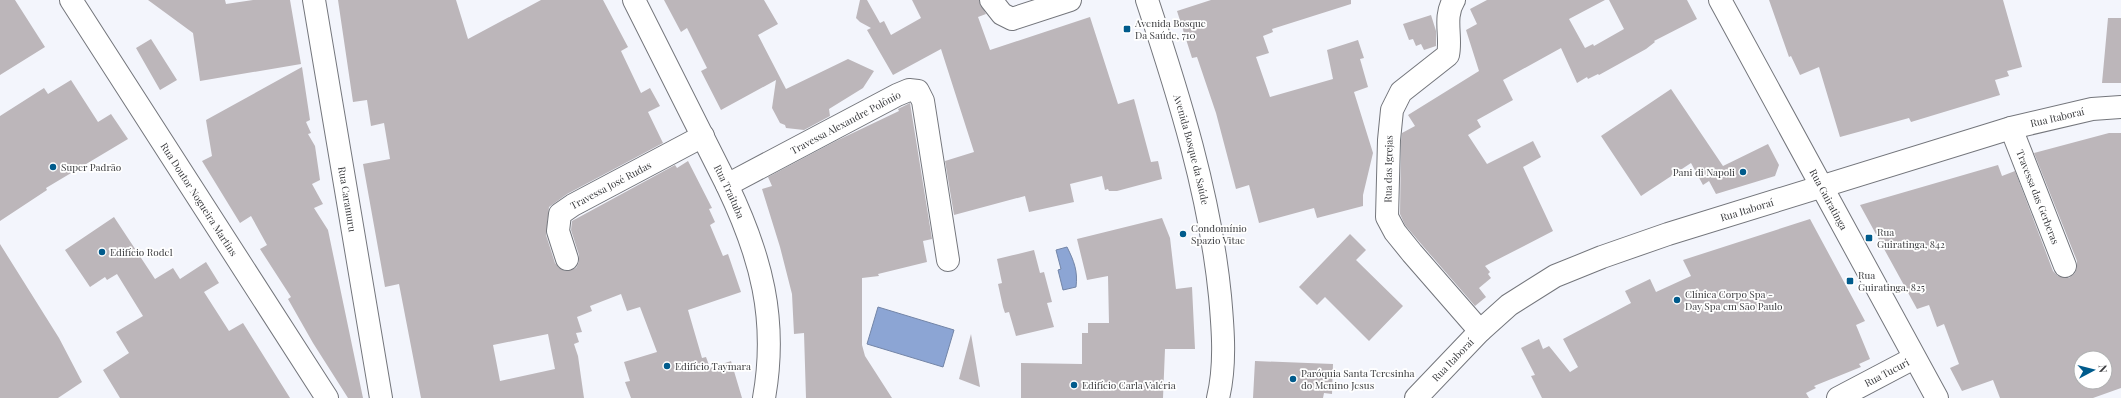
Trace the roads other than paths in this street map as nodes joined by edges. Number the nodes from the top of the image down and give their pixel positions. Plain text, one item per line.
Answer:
1 (71, 0) edge
2 (314, 0) edge
3 (634, 0) edge
4 (991, 0) edge
5 (1070, 0) edge
6 (1147, 0) edge
7 (1454, 0) edge
8 (1720, 0) edge
9 (2121, 108) edge
10 (2011, 128) junction
11 (703, 136) junction
12 (728, 184) junction
13 (1821, 187) junction
14 (567, 259) dead end
15 (948, 260) dead end
16 (2065, 266) dead end
17 (1480, 331) junction
18 (1914, 358) junction
19 (326, 398) edge
20 (381, 398) edge
21 (764, 398) edge
22 (1218, 398) edge
23 (1416, 398) edge
24 (1838, 398) edge
25 (1937, 398) edge

1 - 19 street, Rua Doutor Nogueira Martins
2 - 20 street, Rua Caramuru
3 - 11 street, Rua Traituba
4 - 5 street
6 - 22 street, Avenida Bosque da Saúde
7 - 17 street, Rua das Igrejas
8 - 13 street, Rua Guiratinga
9 - 10 street, Rua Itaboraí
10 - 13 street, Rua Itaboraí
10 - 16 street, Travessa das Gerberas
11 - 12 street, Rua Traituba
11 - 14 street, Travessa José Rudas
12 - 15 street, Travessa Alexandre Polônio
12 - 21 street, Rua Traituba
13 - 17 street, Rua Itaboraí
13 - 18 street, Rua Guiratinga
17 - 23 street, Rua Itaboraí
18 - 24 street, Rua Tucuri
18 - 25 street, Rua Guiratinga

